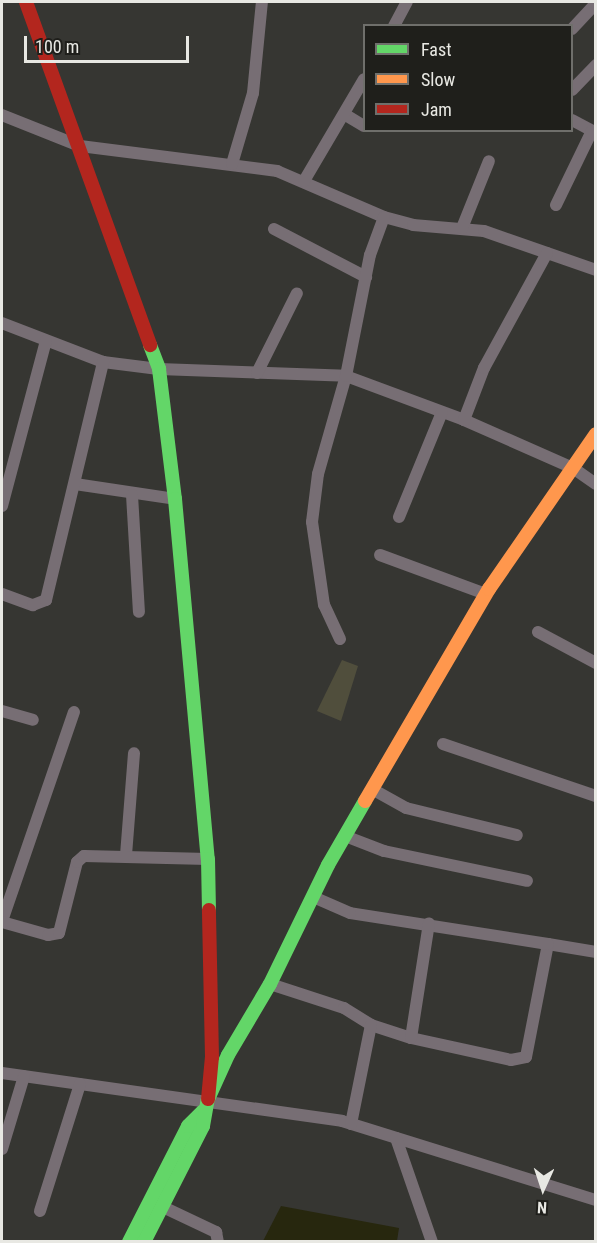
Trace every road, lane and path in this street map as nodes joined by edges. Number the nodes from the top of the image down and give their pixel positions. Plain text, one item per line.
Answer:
1 (26, 2) edge
2 (262, 2) edge
3 (407, 2) edge
4 (596, 3) edge
5 (395, 24) edge
6 (573, 29) edge
7 (596, 65) edge
8 (363, 81) edge
9 (573, 89) edge
10 (344, 114) junction
11 (2, 115) edge
12 (573, 121) edge
13 (363, 125) edge
14 (594, 132) edge
15 (80, 146) junction
16 (489, 161) dead end
17 (232, 164) junction
18 (304, 181) junction
19 (556, 205) dead end
20 (384, 217) junction
21 (462, 228) junction
22 (274, 229) dead end
23 (547, 253) junction
24 (596, 270) edge
25 (366, 277) junction
26 (297, 293) dead end
27 (2, 323) edge
28 (46, 341) junction
29 (103, 362) junction
30 (159, 369) junction
31 (257, 373) junction
32 (346, 376) junction
33 (442, 412) junction
34 (464, 420) junction
35 (596, 434) edge
36 (573, 468) junction
37 (75, 484) junction
38 (596, 484) edge
39 (132, 495) junction
40 (175, 500) junction
41 (2, 506) edge
42 (399, 517) dead end
43 (380, 555) dead end
44 (2, 594) edge
45 (486, 594) junction
46 (139, 612) dead end
47 (538, 632) dead end
48 (340, 639) dead end
49 (596, 663) edge
50 (2, 711) edge
51 (74, 712) dead end
52 (33, 720) dead end
53 (443, 744) dead end
54 (134, 753) dead end
55 (372, 789) junction
56 (596, 796) edge
57 (517, 835) dead end
58 (345, 836) junction
59 (126, 855) junction
60 (208, 859) junction
61 (527, 881) dead end
62 (313, 897) junction
63 (2, 921) edge
64 (429, 923) junction
65 (548, 944) junction
66 (596, 952) edge
67 (270, 984) junction
68 (371, 1025) junction
69 (411, 1038) junction
70 (2, 1073) edge
71 (24, 1076) junction
72 (80, 1084) junction
73 (206, 1105) junction
74 (351, 1124) junction
75 (396, 1138) junction
76 (2, 1149) edge
77 (596, 1200) edge
78 (163, 1208) junction
79 (40, 1210) dead end
80 (129, 1242) edge
81 (144, 1242) edge
82 (218, 1242) edge
83 (432, 1242) edge

1 - 15 street
2 - 17 street
3 - 5 street
4 - 6 street
7 - 9 street
8 - 10 street
10 - 13 street
10 - 18 street
11 - 15 street
12 - 14 street
14 - 19 street
15 - 17 street
15 - 30 street
16 - 21 street
17 - 18 street
18 - 20 street
20 - 21 street
20 - 25 street
21 - 23 street
22 - 25 street
23 - 24 street
23 - 34 street
25 - 32 street
26 - 31 street
27 - 28 street
28 - 29 street
28 - 41 street
29 - 30 street
29 - 37 street
30 - 31 street
30 - 40 street
31 - 32 street
32 - 33 street
32 - 48 street
33 - 34 street
33 - 42 street
34 - 36 street
35 - 36 street
36 - 38 street
36 - 45 street
37 - 39 street
37 - 44 street
39 - 40 street
39 - 46 street
40 - 60 street
43 - 45 street
45 - 55 street
47 - 49 street
50 - 52 street
51 - 63 street
53 - 56 street
54 - 59 street
55 - 57 street
55 - 58 street
58 - 61 street
58 - 62 street
59 - 60 street
59 - 63 street
60 - 73 street
62 - 64 street
62 - 67 street
64 - 65 street
64 - 69 street
65 - 66 street
65 - 69 street
67 - 68 street
67 - 73 street
68 - 69 street
68 - 74 street
70 - 71 street
71 - 72 street
71 - 76 street
72 - 73 street
72 - 79 street
73 - 74 street
73 - 78 street
73 - 80 street
74 - 75 street
75 - 77 street
75 - 83 street
78 - 81 street
78 - 82 street

